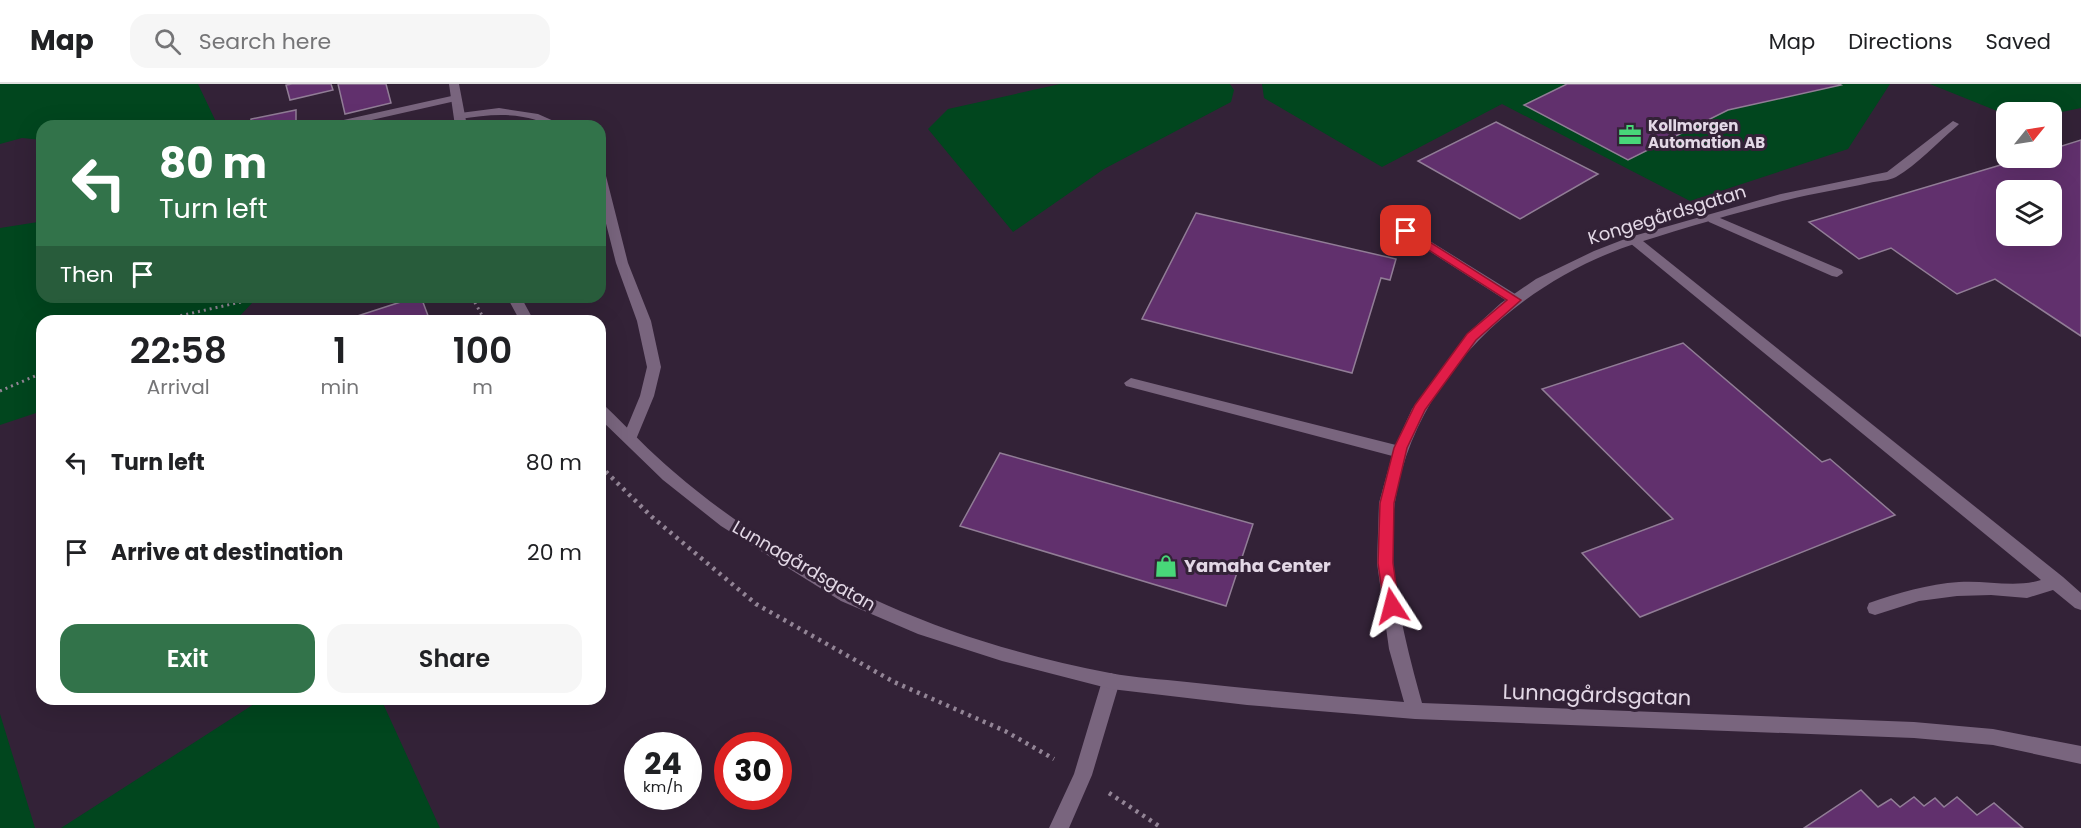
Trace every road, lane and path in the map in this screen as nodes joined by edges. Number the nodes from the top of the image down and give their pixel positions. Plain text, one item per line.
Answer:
1 (454, 84) edge
2 (456, 98) junction
3 (357, 120) edge
4 (460, 120) edge
5 (463, 120) edge
6 (545, 120) edge
7 (1953, 124) dead end
8 (606, 200) edge
9 (1388, 219) dead end
10 (1713, 219) junction
11 (1634, 240) junction
12 (1837, 273) dead end
13 (1515, 300) junction
14 (236, 303) edge
15 (184, 315) edge
16 (36, 376) edge
17 (1131, 383) dead end
18 (0, 391) edge
19 (606, 415) edge
20 (630, 437) junction
21 (1400, 452) junction
22 (606, 471) edge
23 (2057, 582) junction
24 (2081, 603) edge
25 (1875, 608) dead end
26 (1111, 681) junction
27 (1415, 711) junction
28 (2081, 755) edge
29 (1083, 775) junction
30 (1059, 828) edge
31 (1162, 828) edge

1 - 2 street
2 - 3 street
2 - 4 street
5 - 6 street
7 - 10 street, Kongegårdsgatan
8 - 20 street
9 - 13 street
10 - 11 street, Kongegårdsgatan
10 - 12 street
11 - 13 street, Kongegårdsgatan
11 - 23 street
13 - 21 street, Kongegårdsgatan
14 - 15 path
16 - 18 path
17 - 21 street
19 - 20 street, Lunnagårdsgatan
20 - 26 street, Lunnagårdsgatan
21 - 27 street, Kongegårdsgatan
22 - 29 path
23 - 24 street
23 - 25 street
26 - 27 street, Lunnagårdsgatan
26 - 29 street
27 - 28 street, Lunnagårdsgatan
29 - 30 street
29 - 31 path

